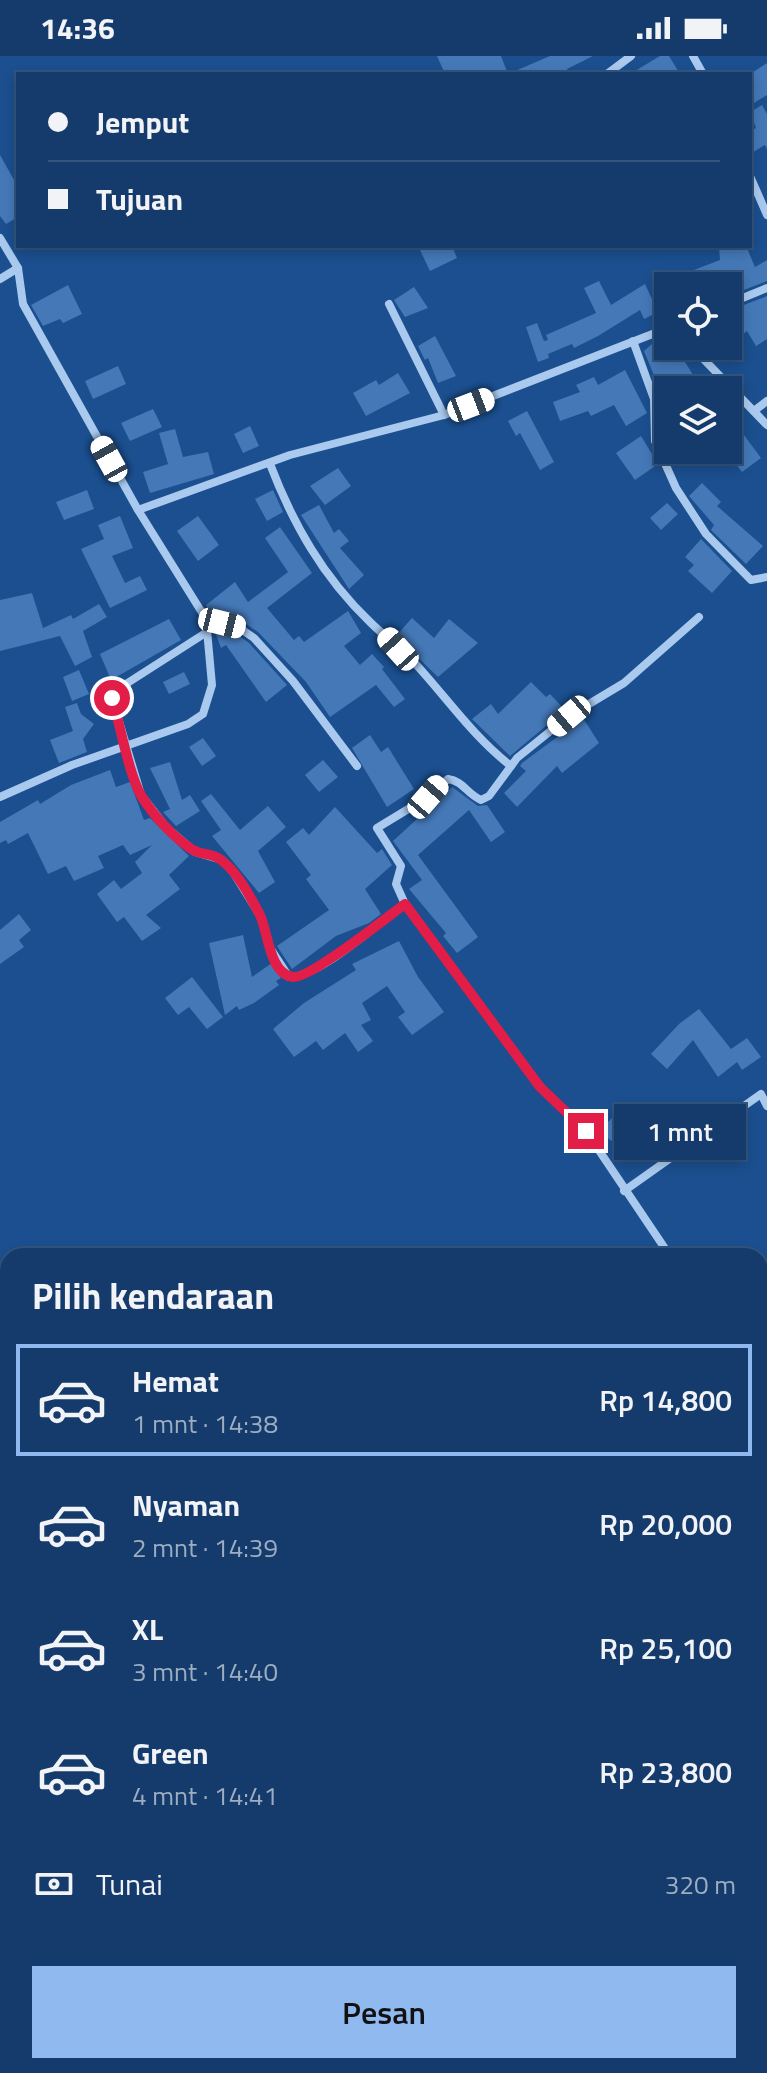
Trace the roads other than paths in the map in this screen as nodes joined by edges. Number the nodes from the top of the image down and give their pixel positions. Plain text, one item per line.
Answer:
1 (631, 56) edge
2 (610, 72) edge
3 (752, 181) edge
4 (767, 215) edge
5 (0, 238) edge
6 (18, 268) junction
7 (0, 279) edge
8 (767, 288) edge
9 (742, 298) edge
10 (389, 304) dead end
11 (654, 333) edge
12 (633, 341) junction
13 (705, 360) edge
14 (767, 401) edge
15 (754, 411) junction
16 (444, 415) junction
17 (767, 425) edge
18 (270, 464) junction
19 (138, 510) junction
20 (767, 577) edge
21 (699, 617) dead end
22 (206, 619) junction
23 (207, 632) junction
24 (127, 746) junction
25 (357, 766) dead end
26 (511, 766) junction
27 (0, 797) edge
28 (405, 904) junction
29 (767, 1106) edge
30 (624, 1191) junction
31 (664, 1248) edge

1 - 2 street
3 - 4 street
5 - 6 street
6 - 7 street
6 - 19 street
8 - 9 street
10 - 16 street
11 - 12 street
12 - 16 street
12 - 20 street
13 - 15 street
14 - 15 street
15 - 17 street
16 - 18 street
18 - 19 street
18 - 26 street
19 - 22 street
21 - 26 street
22 - 23 street
22 - 25 street
23 - 24 street
23 - 24 street
24 - 27 street
24 - 28 street
26 - 28 street
28 - 30 street
29 - 30 street
30 - 31 street

